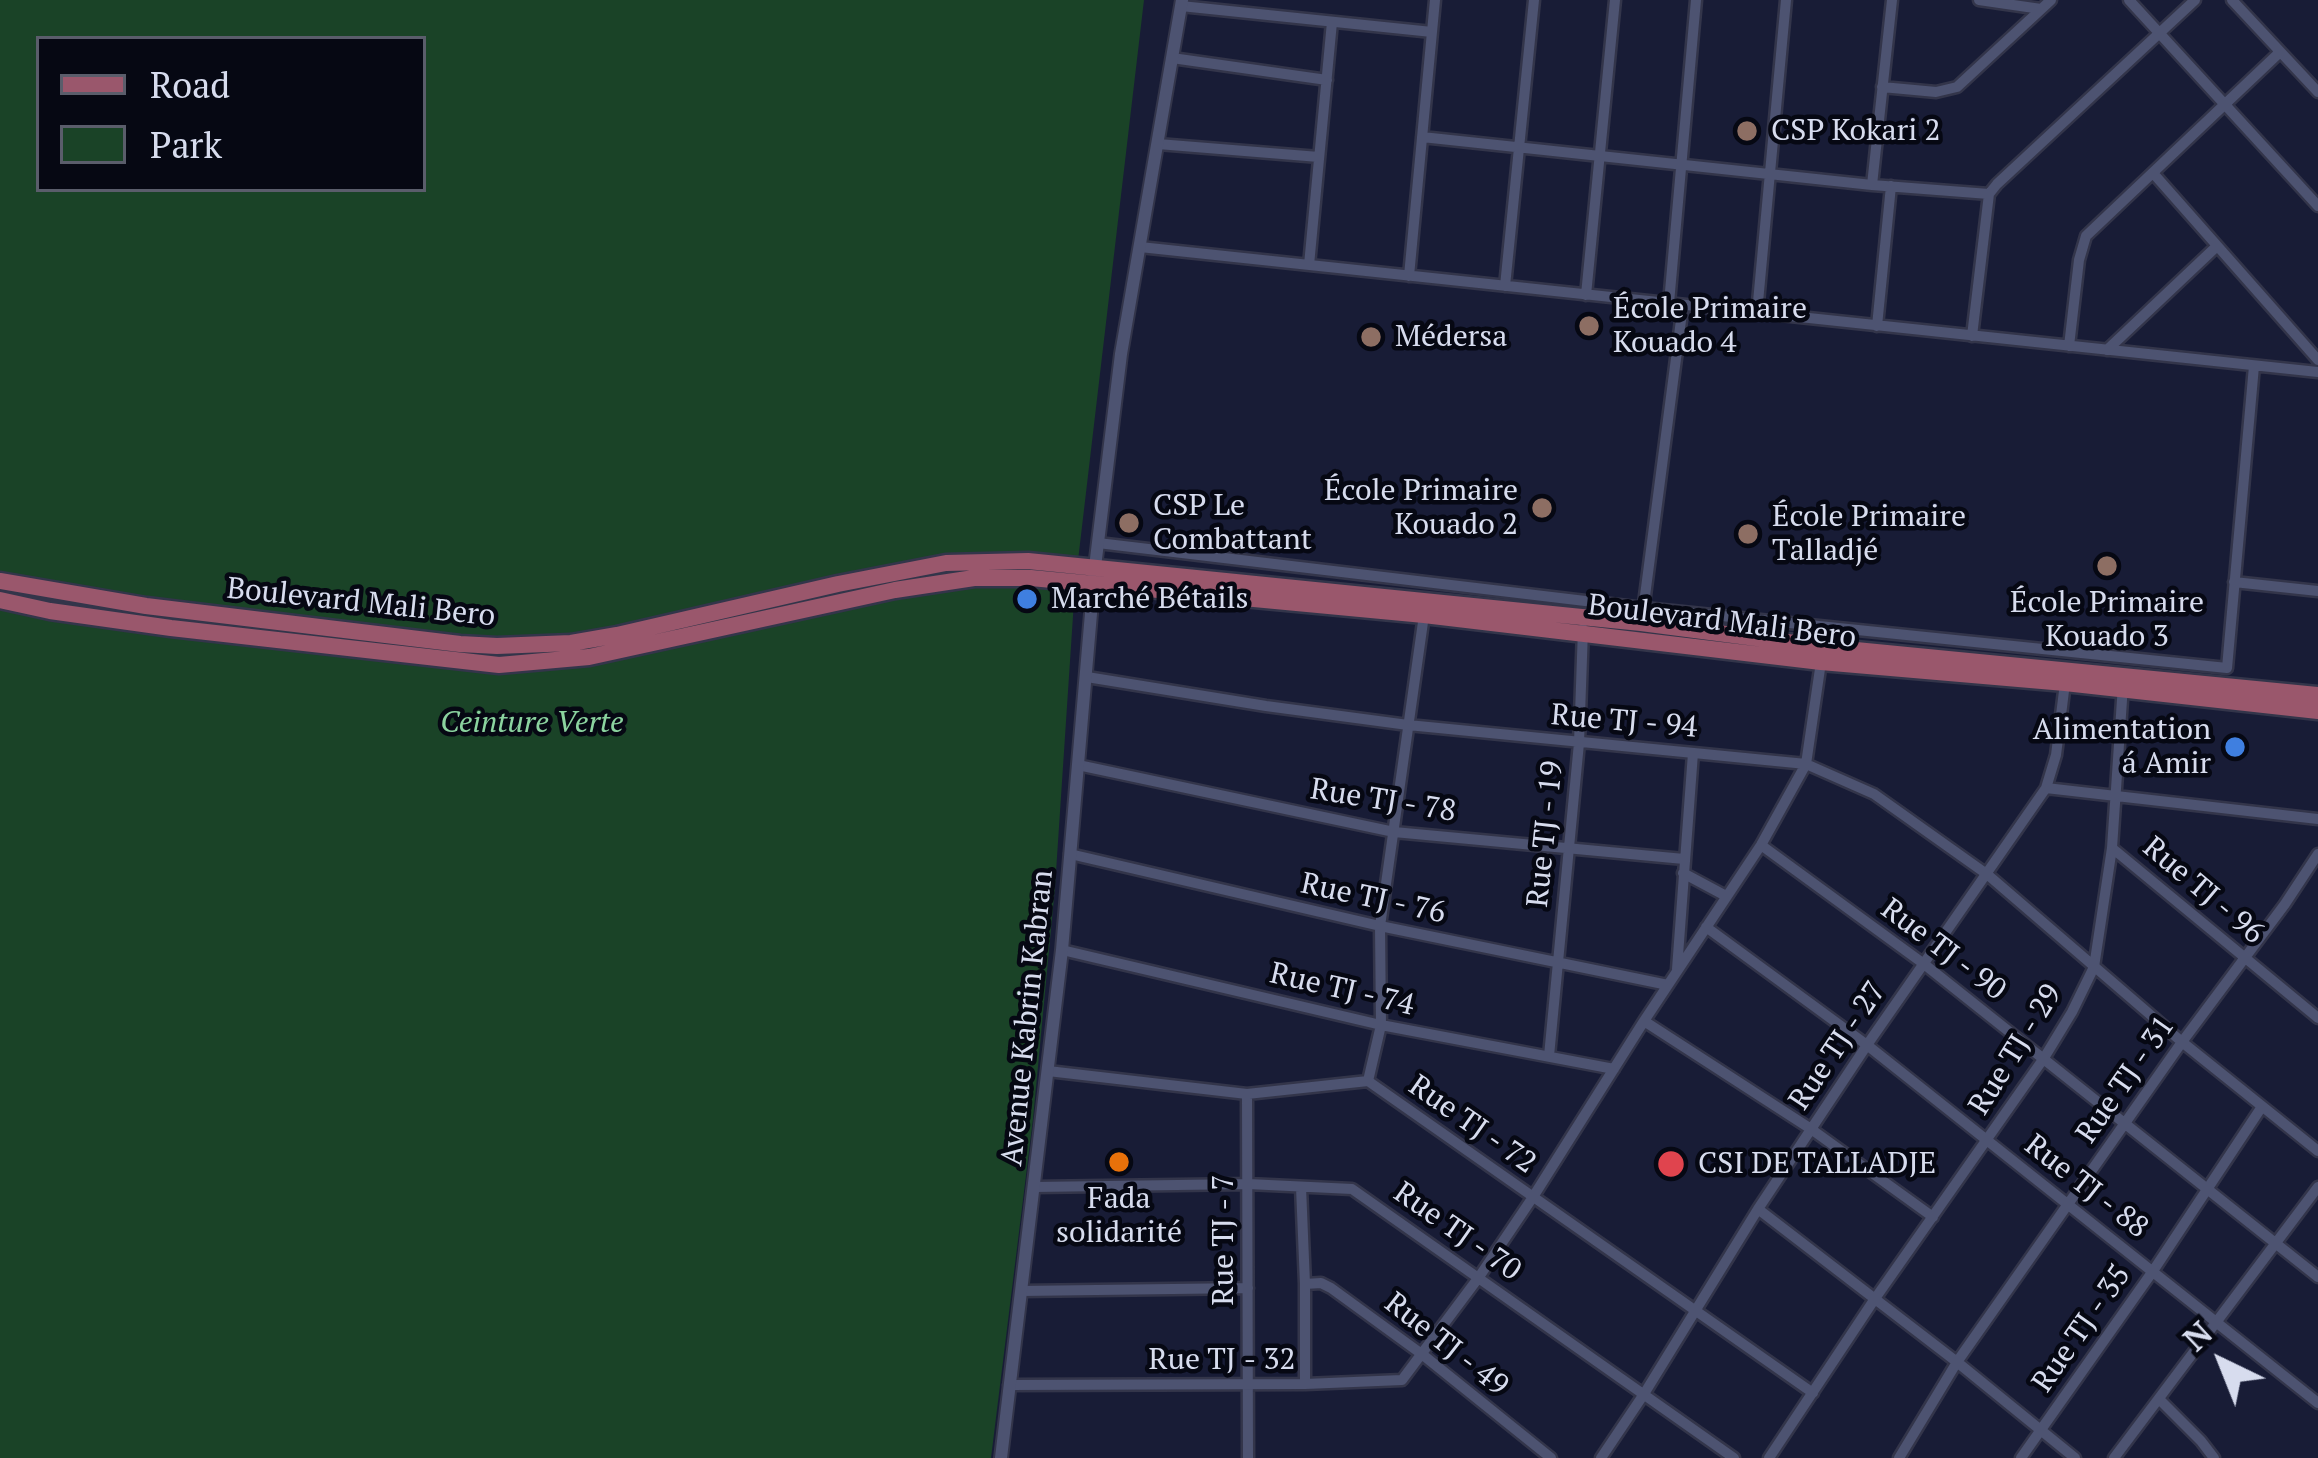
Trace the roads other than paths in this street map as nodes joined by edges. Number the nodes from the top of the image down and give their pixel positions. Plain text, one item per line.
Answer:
1 (1435, 0) edge
2 (1534, 0) edge
3 (1615, 0) edge
4 (1696, 0) edge
5 (1786, 0) edge
6 (1892, 0) edge
7 (1979, 0) edge
8 (2129, 0) edge
9 (2195, 0) edge
10 (2232, 0) edge
11 (1181, 3) edge
12 (2046, 5) edge
13 (1332, 22) junction
14 (1432, 32) junction
15 (2160, 32) junction
16 (2280, 52) junction
17 (1172, 58) junction
18 (1327, 80) junction
19 (1882, 87) junction
20 (2318, 92) edge
21 (2226, 104) junction
22 (1422, 137) junction
23 (1158, 144) junction
24 (1520, 147) junction
25 (1598, 156) junction
26 (1319, 158) junction
27 (1682, 165) junction
28 (1769, 173) junction
29 (2152, 173) junction
30 (1872, 185) junction
31 (1891, 186) junction
32 (1989, 194) junction
33 (2318, 206) edge
34 (2217, 246) junction
35 (1140, 247) junction
36 (1309, 265) junction
37 (1409, 276) junction
38 (1505, 286) junction
39 (1586, 295) junction
40 (1676, 304) junction
41 (1757, 313) junction
42 (1877, 326) junction
43 (1972, 336) junction
44 (2069, 346) junction
45 (2107, 350) junction
46 (2318, 360) edge
47 (2254, 365) junction
48 (2318, 372) edge
49 (1098, 543) junction
50 (1164, 550) junction
51 (1070, 573) junction
52 (1161, 573) junction
53 (1095, 575) junction
54 (1122, 577) junction
55 (0, 581) edge
56 (2234, 582) junction
57 (2318, 591) edge
58 (0, 600) edge
59 (1424, 615) junction
60 (1642, 616) junction
61 (1583, 625) junction
62 (1822, 662) junction
63 (2101, 663) junction
64 (1087, 677) junction
65 (2123, 682) junction
66 (2065, 683) junction
67 (2318, 695) edge
68 (2318, 711) edge
69 (1408, 724) junction
70 (1579, 742) junction
71 (1693, 753) junction
72 (1806, 764) junction
73 (1078, 765) junction
74 (2046, 788) junction
75 (2116, 797) junction
76 (2318, 818) edge
77 (1394, 832) junction
78 (1761, 845) junction
79 (2112, 848) junction
80 (1569, 850) junction
81 (1070, 854) junction
82 (2318, 854) edge
83 (1684, 866) junction
84 (2315, 869) edge
85 (1988, 875) junction
86 (1726, 896) junction
87 (1380, 926) junction
88 (1706, 927) junction
89 (1062, 950) junction
90 (2244, 957) junction
91 (1557, 963) junction
92 (1924, 964) junction
93 (2094, 967) junction
94 (1677, 972) junction
95 (1668, 986) junction
96 (2318, 1018) edge
97 (1645, 1021) junction
98 (1381, 1025) junction
99 (2182, 1042) junction
100 (1867, 1045) junction
101 (1549, 1056) junction
102 (2044, 1058) junction
103 (1614, 1069) junction
104 (1048, 1071) junction
105 (1368, 1081) junction
106 (1247, 1094) junction
107 (2261, 1108) junction
108 (2126, 1123) junction
109 (1811, 1129) junction
110 (1988, 1140) junction
111 (2318, 1151) edge
112 (1248, 1184) junction
113 (1034, 1186) junction
114 (1301, 1187) junction
115 (2207, 1187) junction
116 (2318, 1187) edge
117 (1533, 1198) junction
118 (2068, 1204) junction
119 (1758, 1209) junction
120 (1934, 1217) junction
121 (2277, 1242) junction
122 (2153, 1270) junction
123 (1479, 1277) junction
124 (2318, 1277) edge
125 (1306, 1284) junction
126 (1248, 1288) junction
127 (1021, 1291) junction
128 (1874, 1300) junction
129 (1697, 1310) junction
130 (2218, 1322) junction
131 (1424, 1355) junction
132 (1957, 1362) junction
133 (1247, 1384) junction
134 (1305, 1384) junction
135 (1010, 1385) junction
136 (1813, 1393) junction
137 (1644, 1394) junction
138 (2159, 1399) junction
139 (2318, 1403) edge
140 (2041, 1430) junction
141 (1001, 1458) edge
142 (1248, 1458) edge
143 (1551, 1458) edge
144 (1601, 1458) edge
145 (1734, 1458) edge
146 (1769, 1458) edge
147 (1899, 1458) edge
148 (2021, 1458) edge
149 (2074, 1458) edge
150 (2114, 1458) edge
151 (2214, 1458) edge

1 - 14 street
2 - 24 street
3 - 25 street
4 - 27 street
5 - 28 street
6 - 19 street
7 - 12 street
8 - 15 street
9 - 15 street
10 - 16 street
11 - 13 street
11 - 17 street, Avenue Kabrin Kabran
12 - 19 street
13 - 14 street
13 - 18 street
14 - 22 street
15 - 21 street
15 - 32 street
16 - 20 street
16 - 21 street
17 - 18 street
17 - 23 street, Avenue Kabrin Kabran
18 - 26 street
19 - 30 street
21 - 29 street
21 - 33 street
22 - 24 street
22 - 37 street
23 - 26 street
23 - 35 street, Avenue Kabrin Kabran
24 - 25 street
24 - 38 street
25 - 27 street
25 - 39 street
26 - 36 street
27 - 28 street
27 - 40 street
28 - 30 street
28 - 41 street
29 - 34 street
29 - 44 street
30 - 31 street
31 - 32 street
31 - 42 street
32 - 43 street
34 - 45 street
34 - 46 street
35 - 36 street
35 - 49 street, Avenue Kabrin Kabran
36 - 37 street
37 - 38 street
38 - 39 street
39 - 40 street
40 - 41 street
40 - 60 street
41 - 42 street
42 - 43 street
43 - 44 street
44 - 45 street
45 - 47 street
47 - 48 street
47 - 56 street
49 - 50 street
49 - 53 street, Avenue Kabrin Kabran
50 - 52 street
50 - 60 street
51 - 53 main road
51 - 55 main road, Boulevard Mali Bero
51 - 58 main road, Boulevard Mali Bero
52 - 54 main road, Boulevard Mali Bero
52 - 61 main road, Boulevard Mali Bero
53 - 54 main road
53 - 64 street, Avenue Kabrin Kabran
54 - 59 main road, Boulevard Mali Bero
56 - 57 street
56 - 63 street
59 - 61 main road, Boulevard Mali Bero
59 - 69 street
60 - 61 main road, Boulevard Mali Bero
60 - 63 main road, Boulevard Mali Bero
61 - 62 main road, Boulevard Mali Bero
61 - 70 street, Rue TJ - 19
62 - 66 main road, Boulevard Mali Bero
62 - 72 street
63 - 65 main road, Boulevard Mali Bero
64 - 69 street, Rue TJ - 94
64 - 73 street, Avenue Kabrin Kabran
65 - 66 main road, Boulevard Mali Bero
65 - 67 main road, Boulevard Mali Bero
65 - 68 main road, Boulevard Mali Bero
65 - 75 street, Rue TJ - 29
66 - 74 street, Rue TJ - 27
69 - 70 street, Rue TJ - 94
69 - 77 street
70 - 71 street, Rue TJ - 94
70 - 80 street, Rue TJ - 19
71 - 72 street, Rue TJ - 94
71 - 83 street
72 - 78 street
72 - 85 street, Rue TJ - 94
73 - 77 street, Rue TJ - 78
73 - 81 street, Avenue Kabrin Kabran
74 - 75 street
74 - 85 street, Rue TJ - 27
75 - 76 street
75 - 79 street, Rue TJ - 29
77 - 80 street, Rue TJ - 78
77 - 87 street
78 - 86 street
78 - 92 street, Rue TJ - 90
79 - 90 street, Rue TJ - 96
79 - 93 street, Rue TJ - 29
80 - 83 street, Rue TJ - 78
80 - 91 street, Rue TJ - 19
81 - 87 street, Rue TJ - 76
81 - 89 street, Avenue Kabrin Kabran
82 - 84 street, Rue TJ - 31
83 - 86 street
83 - 94 street
84 - 90 street, Rue TJ - 31
85 - 92 street, Rue TJ - 27
85 - 93 street, Rue TJ - 94
86 - 88 street
87 - 91 street, Rue TJ - 76
87 - 98 street
88 - 94 street
88 - 100 street, Rue TJ - 88
89 - 98 street, Rue TJ - 74
89 - 104 street, Avenue Kabrin Kabran
90 - 96 street, Rue TJ - 96
90 - 99 street, Rue TJ - 31
91 - 95 street, Rue TJ - 76
91 - 101 street, Rue TJ - 19
92 - 100 street, Rue TJ - 27
92 - 102 street, Rue TJ - 90
93 - 99 street, Rue TJ - 94
93 - 102 street, Rue TJ - 29
94 - 95 street
95 - 97 street
97 - 103 street
97 - 109 street
98 - 101 street, Rue TJ - 74
98 - 105 street
99 - 107 street, Rue TJ - 94
99 - 108 street, Rue TJ - 31
100 - 109 street, Rue TJ - 27
100 - 110 street, Rue TJ - 88
101 - 103 street, Rue TJ - 74
102 - 108 street, Rue TJ - 90
102 - 110 street, Rue TJ - 29
103 - 117 street
104 - 106 street, Rue TJ - 72
104 - 113 street, Avenue Kabrin Kabran
105 - 106 street, Rue TJ - 72
105 - 117 street, Rue TJ - 72
106 - 112 street, Rue TJ - 7
107 - 111 street, Rue TJ - 94
107 - 115 street, Rue TJ - 35
108 - 115 street, Rue TJ - 90
108 - 118 street, Rue TJ - 31
109 - 119 street, Rue TJ - 27
109 - 120 street
110 - 118 street, Rue TJ - 88
110 - 120 street, Rue TJ - 29
112 - 113 street, Rue TJ - 70
112 - 114 street, Rue TJ - 70
112 - 126 street, Rue TJ - 7
113 - 127 street, Avenue Kabrin Kabran
114 - 123 street, Rue TJ - 70
114 - 125 street
115 - 121 street, Rue TJ - 90
115 - 122 street, Rue TJ - 35
116 - 121 street
117 - 123 street
117 - 129 street, Rue TJ - 72
118 - 122 street, Rue TJ - 88
118 - 132 street, Rue TJ - 31
119 - 128 street
119 - 129 street, Rue TJ - 27
120 - 128 street, Rue TJ - 29
121 - 124 street, Rue TJ - 90
121 - 130 street
122 - 130 street, Rue TJ - 88
122 - 140 street, Rue TJ - 35
123 - 131 street
123 - 137 street, Rue TJ - 70
125 - 131 street, Rue TJ - 49
125 - 134 street
126 - 127 street
126 - 133 street, Rue TJ - 7
127 - 135 street, Avenue Kabrin Kabran
128 - 132 street
128 - 136 street, Rue TJ - 29
129 - 136 street, Rue TJ - 72
129 - 137 street, Rue TJ - 27
130 - 138 street
130 - 139 street, Rue TJ - 88
131 - 134 street, Rue TJ - 32
131 - 143 street, Rue TJ - 49
132 - 140 street
132 - 147 street, Rue TJ - 31
133 - 134 street, Rue TJ - 32
133 - 135 street, Rue TJ - 32
133 - 142 street, Rue TJ - 7
135 - 141 street, Avenue Kabrin Kabran
136 - 146 street, Rue TJ - 29
137 - 144 street, Rue TJ - 27
137 - 145 street, Rue TJ - 70
138 - 150 street
138 - 151 street
140 - 148 street, Rue TJ - 35
140 - 149 street

